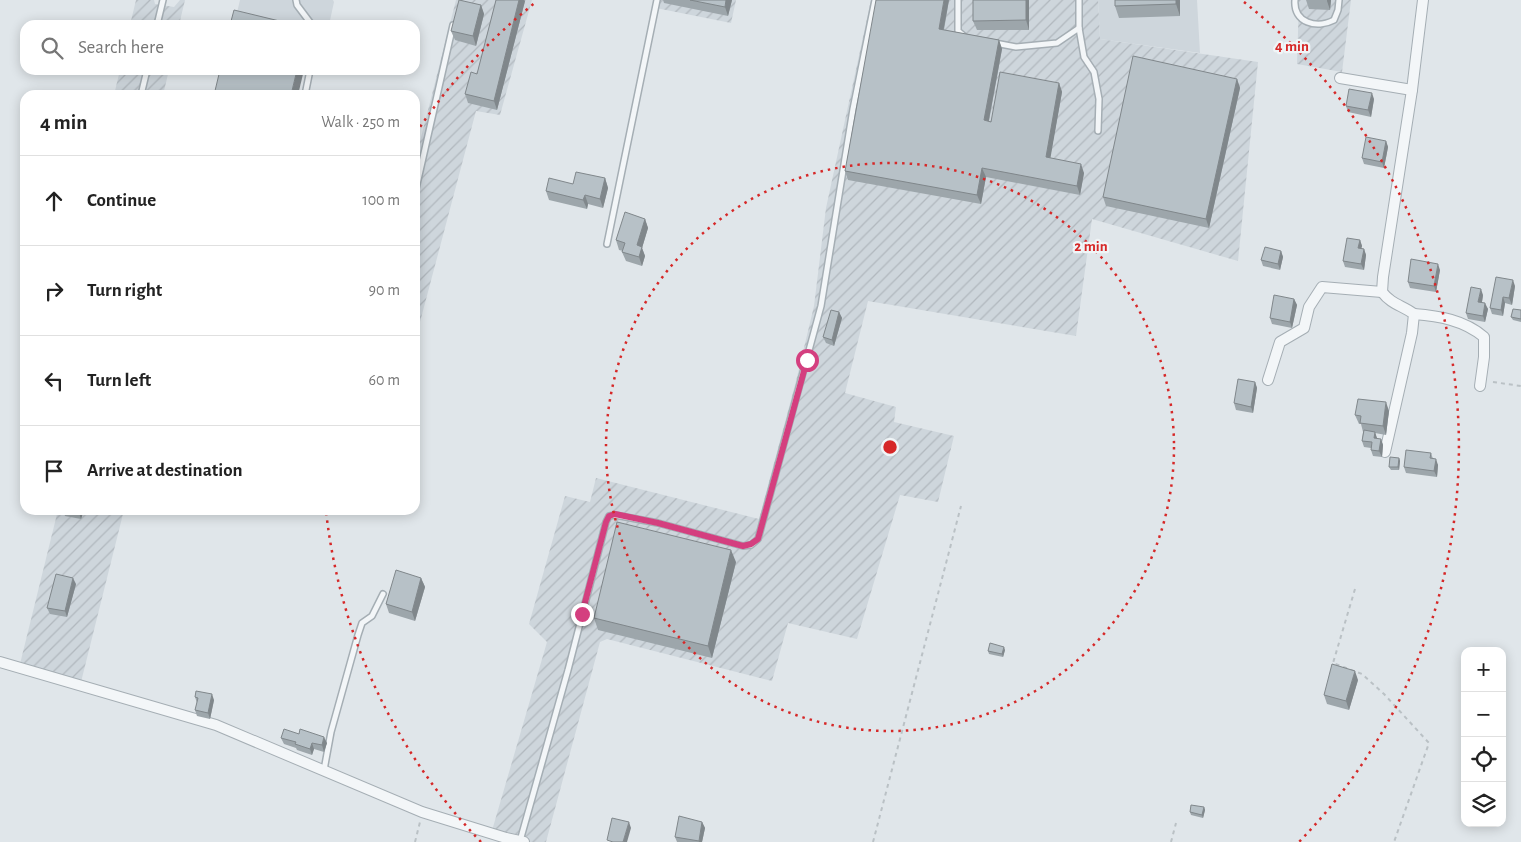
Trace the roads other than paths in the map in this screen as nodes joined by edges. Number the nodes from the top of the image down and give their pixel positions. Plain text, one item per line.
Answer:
1 (162, 0) edge
2 (296, 0) edge
3 (658, 0) edge
4 (875, 0) edge
5 (958, 0) edge
6 (1079, 0) edge
7 (1295, 0) edge
8 (1339, 0) edge
9 (1423, 0) edge
10 (158, 20) edge
11 (308, 20) edge
12 (453, 23) edge
13 (1079, 28) junction
14 (968, 39) edge
15 (987, 42) edge
16 (146, 75) edge
17 (309, 75) edge
18 (1340, 78) dead end
19 (142, 90) edge
20 (306, 90) edge
21 (1412, 90) junction
22 (1098, 131) dead end
23 (420, 171) edge
24 (607, 244) dead end
25 (1382, 292) junction
26 (1414, 314) junction
27 (1268, 380) dead end
28 (1481, 382) road end
29 (1385, 452) dead end
30 (384, 594) dead end
31 (0, 662) edge
32 (324, 770) junction
33 (522, 842) edge

1 - 10 lane
2 - 11 lane
3 - 24 lane
4 - 33 lane
5 - 14 lane
6 - 13 lane
7 - 8 lane
9 - 21 street
12 - 23 lane
13 - 15 lane
13 - 22 lane
16 - 19 lane
17 - 20 lane
18 - 21 street
21 - 25 street
25 - 26 street
25 - 27 street
26 - 28 street
26 - 29 street
30 - 32 lane
31 - 32 street
32 - 33 street

